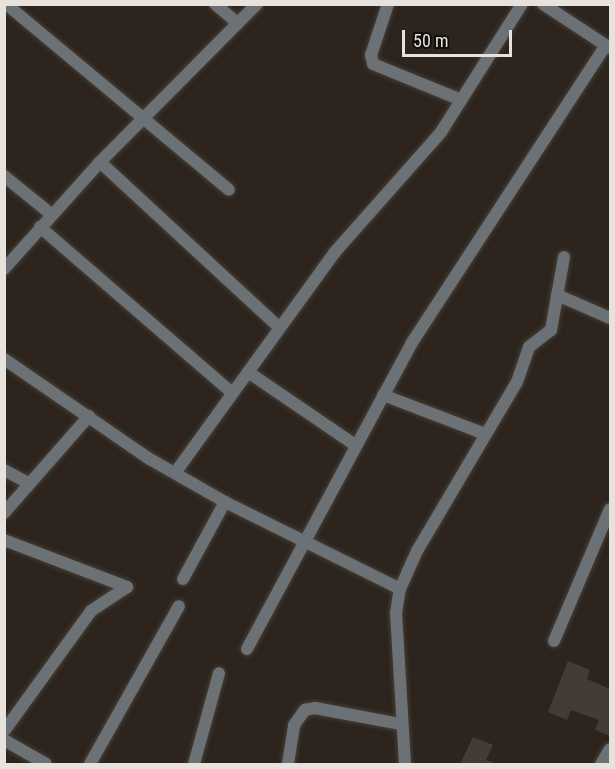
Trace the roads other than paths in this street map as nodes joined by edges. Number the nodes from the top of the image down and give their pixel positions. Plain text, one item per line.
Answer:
1 (6, 4) edge
2 (215, 4) edge
3 (256, 4) edge
4 (388, 4) edge
5 (522, 4) edge
6 (543, 4) edge
7 (238, 22) junction
8 (608, 46) edge
9 (461, 100) junction
10 (143, 118) junction
11 (100, 162) junction
12 (4, 176) edge
13 (229, 190) dead end
14 (51, 214) junction
15 (40, 227) junction
16 (564, 257) dead end
17 (4, 269) edge
18 (557, 295) junction
19 (610, 318) edge
20 (279, 327) junction
21 (4, 359) edge
22 (248, 372) junction
23 (232, 393) junction
24 (382, 394) junction
25 (89, 416) junction
26 (485, 434) junction
27 (355, 445) junction
28 (4, 470) edge
29 (175, 473) junction
30 (28, 483) junction
31 (225, 502) junction
32 (610, 512) edge
33 (4, 513) edge
34 (303, 539) junction
35 (4, 540) edge
36 (183, 579) dead end
37 (400, 590) junction
38 (179, 606) dead end
39 (554, 641) dead end
40 (247, 649) dead end
41 (219, 673) dead end
42 (400, 724) junction
43 (4, 731) edge
44 (4, 740) edge
45 (610, 749) edge
46 (605, 763) edge
47 (46, 765) edge
48 (90, 765) edge
49 (194, 765) edge
50 (288, 765) edge
51 (405, 765) edge

1 - 10 street
2 - 7 street
3 - 7 street
4 - 9 street
5 - 9 street
6 - 8 street
7 - 10 street
8 - 24 street
9 - 20 street
10 - 11 street
10 - 13 street
11 - 14 street
11 - 20 street
12 - 14 street
14 - 15 street
15 - 17 street
15 - 23 street
16 - 18 street
18 - 19 street
18 - 26 street
20 - 22 street
21 - 25 street
22 - 23 street
22 - 27 street
23 - 29 street
24 - 26 street
24 - 27 street
25 - 29 street
25 - 30 street
26 - 37 street
27 - 34 street
28 - 30 street
29 - 31 street
30 - 33 street
31 - 34 street
31 - 36 street
32 - 39 street
34 - 37 street
34 - 40 street
35 - 43 street
37 - 42 street
38 - 48 street
41 - 49 street
42 - 50 street
42 - 51 street
44 - 47 street
45 - 46 street

